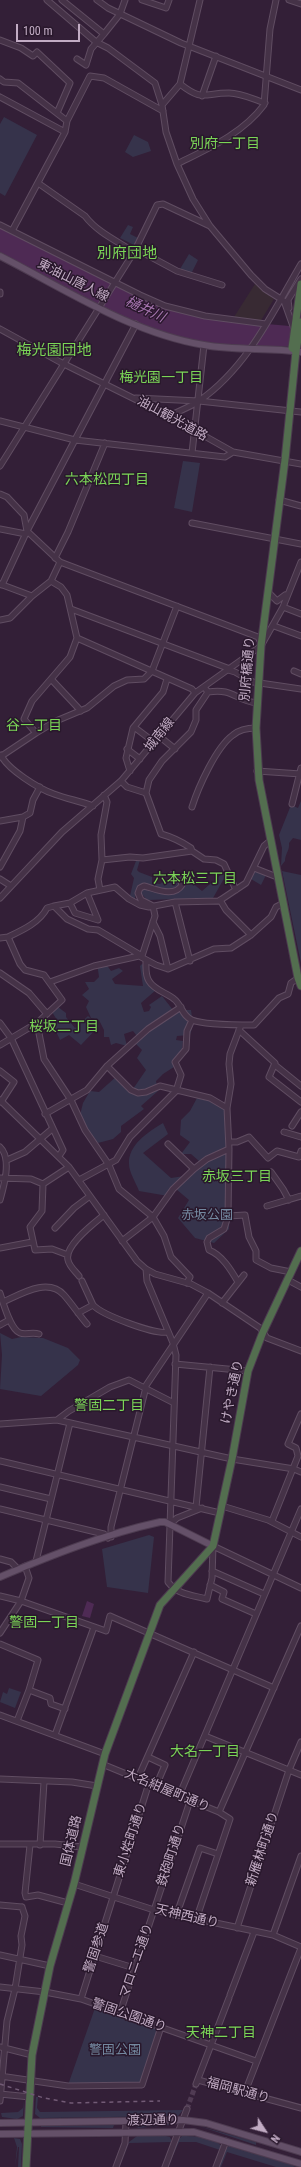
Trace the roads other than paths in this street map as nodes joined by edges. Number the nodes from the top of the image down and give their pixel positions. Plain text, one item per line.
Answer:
1 (47, 0) edge
2 (62, 0) edge
3 (97, 0) edge
4 (125, 0) edge
5 (142, 0) edge
6 (169, 0) edge
7 (200, 0) edge
8 (276, 0) edge
9 (289, 0) edge
10 (301, 4) edge
11 (120, 14) junction
12 (104, 34) junction
13 (0, 40) edge
14 (97, 42) junction
15 (190, 46) junction
16 (216, 56) junction
17 (77, 59) dead end
18 (267, 76) junction
19 (0, 79) edge
20 (180, 84) junction
21 (301, 90) edge
22 (202, 96) junction
23 (0, 97) edge
24 (265, 103) junction
25 (163, 108) junction
26 (57, 113) junction
27 (67, 122) junction
28 (65, 132) junction
29 (177, 164) junction
30 (38, 183) junction
31 (0, 224) edge
32 (210, 226) junction
33 (12, 230) junction
34 (135, 250) junction
35 (0, 256) edge
36 (301, 264) edge
37 (301, 279) edge
38 (115, 283) junction
39 (301, 284) edge
40 (222, 285) dead end
41 (280, 299) junction
42 (100, 307) junction
43 (289, 313) junction
44 (301, 322) edge
45 (136, 324) junction
46 (266, 324) junction
47 (0, 329) edge
48 (298, 333) edge
49 (204, 345) junction
50 (250, 349) junction
51 (297, 350) edge
52 (64, 364) junction
53 (105, 385) junction
54 (133, 397) junction
55 (199, 401) junction
56 (289, 410) junction
57 (301, 412) edge
58 (169, 416) junction
59 (2, 421) edge
60 (25, 427) junction
61 (0, 428) edge
62 (194, 430) junction
63 (75, 440) junction
64 (105, 443) junction
65 (233, 452) junction
66 (192, 453) junction
67 (285, 460) junction
68 (301, 464) edge
69 (0, 466) edge
70 (0, 494) edge
71 (279, 500) junction
72 (301, 506) edge
73 (192, 523) dead end
74 (0, 529) edge
75 (26, 532) junction
76 (274, 538) junction
77 (301, 544) edge
78 (55, 558) junction
79 (60, 562) junction
80 (301, 562) edge
81 (51, 581) junction
82 (1, 584) edge
83 (268, 592) junction
84 (287, 594) junction
85 (32, 596) junction
86 (177, 606) junction
87 (283, 607) junction
88 (71, 609) junction
89 (301, 614) edge
90 (0, 620) edge
91 (274, 626) junction
92 (301, 636) edge
93 (77, 638) junction
94 (164, 644) junction
95 (261, 646) junction
96 (229, 670) junction
97 (152, 671) junction
98 (294, 671) dead end
99 (301, 674) edge
100 (51, 679) junction
101 (167, 680) junction
102 (259, 683) junction
103 (204, 687) junction
104 (301, 689) edge
105 (208, 692) junction
106 (195, 693) junction
107 (257, 703) junction
108 (81, 711) junction
109 (134, 727) junction
110 (256, 728) junction
111 (36, 733) junction
112 (158, 736) junction
113 (154, 742) junction
114 (127, 749) junction
115 (175, 749) junction
116 (1, 755) edge
117 (140, 759) junction
118 (130, 771) junction
119 (257, 771) junction
120 (301, 772) edge
121 (121, 781) junction
122 (40, 788) junction
123 (146, 793) junction
124 (104, 795) junction
125 (292, 804) dead end
126 (93, 806) junction
127 (192, 807) dead end
128 (23, 817) junction
129 (0, 821) edge
130 (270, 841) junction
131 (192, 852) junction
132 (102, 860) junction
133 (0, 867) edge
134 (254, 868) junction
135 (172, 875) dead end
136 (276, 877) junction
137 (0, 879) edge
138 (11, 886) junction
139 (100, 890) junction
140 (236, 890) junction
141 (87, 894) junction
142 (0, 898) edge
143 (220, 900) junction
144 (175, 902) junction
145 (70, 903) junction
146 (282, 904) junction
147 (54, 906) junction
148 (153, 906) junction
149 (153, 922) junction
150 (251, 935) junction
151 (8, 937) junction
152 (0, 938) edge
153 (144, 958) junction
154 (190, 961) junction
155 (168, 969) junction
156 (0, 972) edge
157 (298, 978) junction
158 (50, 982) junction
159 (301, 986) edge
160 (181, 1007) junction
161 (47, 1014) junction
162 (192, 1020) junction
163 (0, 1023) edge
164 (37, 1023) junction
165 (240, 1028) junction
166 (11, 1038) junction
167 (0, 1045) edge
168 (275, 1065) junction
169 (107, 1066) junction
170 (0, 1072) edge
171 (301, 1086) edge
172 (176, 1091) junction
173 (71, 1100) junction
174 (300, 1100) edge
175 (1, 1101) edge
176 (227, 1108) junction
177 (301, 1112) edge
178 (45, 1114) junction
179 (292, 1126) dead end
180 (52, 1129) junction
181 (284, 1132) dead end
182 (301, 1137) edge
183 (41, 1139) junction
184 (229, 1142) junction
185 (168, 1144) dead end
186 (0, 1146) edge
187 (230, 1149) junction
188 (301, 1151) edge
189 (59, 1156) junction
190 (6, 1160) junction
191 (109, 1165) junction
192 (70, 1167) junction
193 (194, 1169) junction
194 (271, 1172) dead end
195 (0, 1178) edge
196 (6, 1179) junction
197 (79, 1180) junction
198 (43, 1184) junction
199 (90, 1196) junction
200 (301, 1196) edge
201 (0, 1200) edge
202 (288, 1200) junction
203 (267, 1206) dead end
204 (104, 1215) junction
205 (228, 1216) junction
206 (153, 1217) junction
207 (55, 1228) dead end
208 (122, 1241) junction
209 (32, 1242) junction
210 (0, 1248) edge
211 (301, 1251) edge
212 (68, 1255) junction
213 (146, 1269) junction
214 (291, 1272) junction
215 (244, 1275) dead end
216 (79, 1276) dead end
217 (288, 1280) junction
218 (82, 1281) dead end
219 (238, 1282) junction
220 (187, 1283) junction
221 (301, 1287) edge
222 (0, 1293) edge
223 (208, 1293) junction
224 (3, 1302) junction
225 (222, 1303) junction
226 (94, 1305) junction
227 (78, 1314) junction
228 (9, 1320) junction
229 (88, 1324) dead end
230 (0, 1325) edge
231 (168, 1332) junction
232 (263, 1332) junction
233 (39, 1334) dead end
234 (173, 1343) junction
235 (301, 1351) edge
236 (175, 1364) junction
237 (210, 1367) junction
238 (248, 1371) junction
239 (145, 1387) junction
240 (174, 1404) junction
241 (301, 1414) edge
242 (56, 1420) junction
243 (70, 1423) junction
244 (0, 1424) edge
245 (133, 1437) junction
246 (173, 1446) junction
247 (299, 1450) edge
248 (202, 1452) junction
249 (232, 1459) junction
250 (0, 1461) edge
251 (294, 1468) junction
252 (301, 1472) edge
253 (58, 1474) junction
254 (0, 1486) edge
255 (120, 1489) junction
256 (51, 1499) junction
257 (171, 1501) junction
258 (199, 1508) junction
259 (0, 1509) edge
260 (221, 1509) junction
261 (301, 1509) edge
262 (45, 1520) junction
263 (272, 1521) junction
264 (170, 1524) junction
265 (291, 1532) junction
266 (109, 1537) junction
267 (301, 1537) edge
268 (213, 1546) junction
269 (0, 1559) edge
270 (36, 1561) junction
271 (25, 1566) junction
272 (18, 1569) junction
273 (212, 1571) junction
274 (272, 1574) junction
275 (0, 1577) edge
276 (210, 1585) junction
277 (301, 1588) edge
278 (174, 1590) junction
279 (264, 1594) junction
280 (0, 1596) edge
281 (21, 1601) junction
282 (256, 1614) junction
283 (301, 1626) edge
284 (94, 1627) junction
285 (149, 1632) junction
286 (0, 1633) edge
287 (0, 1644) edge
288 (194, 1652) junction
289 (233, 1670) junction
290 (274, 1688) junction
291 (28, 1690) junction
292 (65, 1709) junction
293 (0, 1715) edge
294 (17, 1722) junction
295 (55, 1735) junction
296 (205, 1736) junction
297 (301, 1742) edge
298 (245, 1753) junction
299 (105, 1754) junction
300 (148, 1757) junction
301 (102, 1764) junction
302 (289, 1770) junction
303 (301, 1775) edge
304 (138, 1778) junction
305 (0, 1779) edge
306 (44, 1782) junction
307 (149, 1783) junction
308 (97, 1786) junction
309 (156, 1786) junction
310 (179, 1796) junction
311 (190, 1801) junction
312 (219, 1812) junction
313 (0, 1844) edge
314 (40, 1844) junction
315 (30, 1845) junction
316 (82, 1847) junction
317 (218, 1854) junction
318 (301, 1856) edge
319 (74, 1884) junction
320 (114, 1896) junction
321 (26, 1897) junction
322 (68, 1903) junction
323 (0, 1905) edge
324 (22, 1907) junction
325 (154, 1910) junction
326 (176, 1916) junction
327 (196, 1920) junction
328 (237, 1928) junction
329 (254, 1932) junction
330 (273, 1935) junction
331 (301, 1947) edge
332 (0, 1955) edge
333 (95, 1956) junction
334 (19, 1960) junction
335 (50, 1966) junction
336 (134, 1968) junction
337 (0, 1987) edge
338 (15, 1989) junction
339 (45, 1992) junction
340 (81, 1999) junction
341 (120, 2013) junction
342 (161, 2027) junction
343 (211, 2044) junction
344 (2, 2047) edge
345 (32, 2055) junction
346 (256, 2061) junction
347 (1, 2077) edge
348 (31, 2081) junction
349 (245, 2092) junction
350 (0, 2094) edge
351 (30, 2097) junction
352 (0, 2101) edge
353 (301, 2108) edge
354 (187, 2109) tunnel mouth
355 (183, 2120) junction
356 (126, 2122) junction
357 (0, 2123) edge
358 (28, 2123) junction
359 (179, 2131) junction
360 (125, 2133) junction
361 (0, 2134) edge
362 (27, 2134) junction
363 (226, 2141) junction
364 (301, 2152) edge
365 (301, 2164) edge
366 (26, 2167) edge
367 (116, 2167) edge
368 (165, 2167) edge
369 (216, 2167) edge

1 - 14 street
2 - 12 street
3 - 11 street
4 - 11 street
5 - 6 street
7 - 15 street
8 - 18 street
9 - 10 street
11 - 12 street
11 - 15 street
12 - 14 street
13 - 26 street
14 - 17 street
14 - 25 street
15 - 16 street
15 - 20 street
16 - 18 street
16 - 22 street
18 - 21 street
18 - 24 street
19 - 26 street
20 - 22 street
20 - 25 street
22 - 24 street
23 - 28 street
24 - 29 street
25 - 27 street
25 - 29 street
26 - 27 street
27 - 28 street
28 - 30 street
29 - 32 street
30 - 33 street
30 - 34 street
31 - 33 street
32 - 34 street
32 - 41 street
33 - 38 street
34 - 38 street
34 - 40 street
35 - 42 main road, 東油山唐人線
36 - 41 street
37 - 43 street
38 - 42 street
38 - 46 street
39 - 48 highway, 別府橋通り
41 - 43 street
41 - 46 street
42 - 45 main road, 東油山唐人線
42 - 52 street
43 - 48 street
44 - 48 highway, 別府橋通り
45 - 49 main road, 東油山唐人線
45 - 53 street
46 - 50 street
47 - 52 street, 油山観光道路
48 - 51 highway, 別府橋通り
49 - 50 main road, 東油山唐人線
49 - 55 street
50 - 51 main road, 東油山唐人線
50 - 55 street
51 - 56 highway, 別府橋通り
52 - 53 street, 油山観光道路
52 - 60 street
53 - 54 street, 油山観光道路
53 - 63 street
54 - 55 street
54 - 58 street, 油山観光道路
55 - 56 street
55 - 58 street
55 - 62 street
56 - 57 street
56 - 67 highway, 別府橋通り
58 - 62 street, 油山観光道路
59 - 60 street
59 - 61 street
60 - 63 street
60 - 69 street
62 - 65 street, 油山観光道路
62 - 66 street
63 - 64 street
63 - 75 street
64 - 66 street
64 - 78 street
65 - 66 street
65 - 67 street, 油山観光道路
67 - 68 street
67 - 71 highway, 別府橋通り
70 - 75 street
71 - 72 street
71 - 76 highway, 別府橋通り
73 - 76 street
74 - 75 street
75 - 78 street
75 - 82 street
76 - 77 street
76 - 83 highway, 別府橋通り
78 - 79 street
79 - 81 street
79 - 86 street
80 - 84 street, 城南線
81 - 85 street
81 - 88 street
82 - 85 street
83 - 84 street
83 - 95 highway, 別府橋通り
84 - 87 street, 城南線
85 - 90 street
86 - 94 street
86 - 95 street
87 - 89 street
87 - 91 street, 城南線
88 - 93 street
88 - 94 street
91 - 92 street
91 - 95 street, 城南線
93 - 97 street
93 - 100 street
94 - 96 street
94 - 97 street
95 - 96 street, 城南線
95 - 102 highway, 別府橋通り
96 - 102 street
96 - 103 street, 城南線
97 - 101 street
97 - 108 street
98 - 99 street
100 - 108 street
100 - 111 street
101 - 106 street
101 - 109 street
102 - 104 street
102 - 107 highway, 別府橋通り
103 - 105 street
103 - 106 street, 城南線
105 - 107 street
105 - 115 street
106 - 112 street, 城南線
107 - 110 highway, 別府橋通り
108 - 111 street
109 - 113 street
109 - 114 street
110 - 119 highway, 別府橋通り
110 - 127 street
111 - 116 street
112 - 113 street, 城南線
112 - 115 street
113 - 117 street, 城南線
114 - 117 street
114 - 118 street
115 - 123 street
116 - 122 street
117 - 118 street, 城南線
118 - 121 street, 城南線
119 - 120 street
119 - 130 highway, 別府橋通り
120 - 125 street
121 - 123 street
121 - 124 street, 城南線
122 - 126 street
122 - 128 street
123 - 131 street
124 - 126 street, 城南線
124 - 132 street
126 - 138 street, 城南線
128 - 129 street
128 - 133 street
130 - 134 street
130 - 136 highway, 別府橋通り
131 - 132 street
131 - 140 street
132 - 139 street
134 - 136 street
134 - 140 street
135 - 148 street
136 - 146 highway, 別府橋通り
137 - 138 street
138 - 142 street, 城南線
139 - 141 street
139 - 148 street
140 - 143 street
141 - 145 street
141 - 145 street
143 - 144 street
143 - 150 street
144 - 148 street
144 - 154 street
145 - 147 street
146 - 150 street
146 - 157 highway, 別府橋通り
147 - 151 street
147 - 153 street
148 - 149 street
149 - 153 street
149 - 155 street
150 - 154 street
151 - 152 street
151 - 158 street
153 - 155 street
153 - 158 street
153 - 160 street
154 - 155 street
156 - 161 street
157 - 159 highway, 別府橋通り
157 - 165 street
158 - 161 street
160 - 162 street
160 - 169 street
161 - 164 street
162 - 165 street
162 - 172 street
163 - 166 street
164 - 166 street
164 - 173 street
165 - 168 street
165 - 176 street
166 - 167 street
166 - 178 street
168 - 171 street
168 - 174 street
169 - 172 street
169 - 173 street
170 - 175 street
172 - 176 street
172 - 191 street
173 - 178 street
173 - 191 street
175 - 183 street
176 - 184 street
177 - 179 street
178 - 180 street
180 - 183 street
180 - 189 street
181 - 182 street
183 - 189 street
183 - 190 street
184 - 187 street
184 - 188 street
185 - 193 street
186 - 190 street
187 - 193 street
187 - 205 street
189 - 192 street
190 - 196 street
191 - 197 street
191 - 206 street
192 - 197 street
192 - 198 street
193 - 206 street
194 - 202 street
195 - 196 street
196 - 198 street
196 - 201 street
197 - 199 street
198 - 209 street
199 - 204 street
199 - 207 street
200 - 202 street
202 - 203 street
204 - 208 street
204 - 212 street
205 - 214 street
205 - 219 street
206 - 208 street
206 - 220 street
208 - 213 street
209 - 210 street
209 - 212 street
211 - 214 highway, けやき通り
212 - 216 street
213 - 220 street
213 - 231 street
214 - 217 highway, けやき通り
215 - 219 street
217 - 221 street
217 - 232 highway, けやき通り
218 - 226 street
219 - 225 street
220 - 223 street
222 - 224 street
223 - 225 street
223 - 234 street
224 - 227 street
224 - 228 street
225 - 232 street
226 - 227 street
226 - 231 street
227 - 229 street
228 - 230 street
228 - 233 street
231 - 234 street
232 - 235 street
232 - 238 highway, けやき通り
234 - 236 street
234 - 239 street
236 - 237 street
236 - 240 street
237 - 238 street
237 - 248 street
238 - 249 highway, けやき通り
239 - 240 street
239 - 242 street
239 - 245 street
240 - 246 street
241 - 247 street
242 - 243 street
242 - 244 street
243 - 245 street
243 - 253 street
245 - 246 street
245 - 255 street
246 - 248 street
246 - 257 street
247 - 251 street
248 - 249 street
248 - 258 street
249 - 251 street
249 - 260 highway, けやき通り
250 - 253 street
251 - 252 street
251 - 263 street
253 - 255 street
253 - 256 street
254 - 256 street
255 - 257 street
255 - 266 street
256 - 262 street
257 - 258 street
257 - 264 street
258 - 260 street
258 - 264 street
259 - 262 street
260 - 263 street
260 - 268 highway, けやき通り
261 - 265 street
262 - 266 street
262 - 270 street
263 - 265 street
264 - 266 main road
264 - 268 main road
264 - 278 street
265 - 267 street
265 - 274 street
266 - 270 main road
268 - 273 street
268 - 274 street
268 - 278 highway, 国体道路
269 - 272 street
270 - 271 main road
271 - 272 main road
271 - 281 street
272 - 275 main road
273 - 276 street
273 - 279 street
274 - 277 street
274 - 279 street
276 - 278 street
276 - 282 street
278 - 285 highway, 国体道路
279 - 282 street
280 - 281 street
281 - 284 street
281 - 286 street
282 - 289 street
283 - 290 street
284 - 285 street
284 - 292 street
285 - 288 street
285 - 299 highway, 国体道路
287 - 291 street
288 - 289 street
288 - 300 street
289 - 290 street
289 - 296 street
290 - 298 street
291 - 292 street
291 - 294 street
292 - 295 street
293 - 294 street
294 - 295 street
295 - 299 street
296 - 298 street
296 - 310 street
297 - 302 street, 新雁林町通り
298 - 302 street
298 - 312 street
299 - 301 highway, 国体道路
300 - 304 street
300 - 309 street
301 - 304 street, 大名紺屋町通り
301 - 308 highway, 国体道路
302 - 303 street
302 - 328 street, 新雁林町通り
304 - 307 street, 大名紺屋町通り
305 - 306 street
306 - 308 street
306 - 314 street
307 - 309 street, 大名紺屋町通り
307 - 320 street, 東小姓町通り
308 - 316 highway, 国体道路
309 - 310 street, 大名紺屋町通り
310 - 311 street, 大名紺屋町通り
311 - 312 street, 大名紺屋町通り
311 - 325 street, 鉄砲町通り
312 - 317 street, 大名紺屋町通り
313 - 315 street
314 - 315 street
314 - 316 street
315 - 321 street
316 - 319 highway, 国体道路
317 - 326 street
317 - 327 street
318 - 330 street
319 - 320 street, 天神西通り
319 - 322 highway, 国体道路
320 - 325 street, 天神西通り
320 - 333 street, 警固参道
321 - 322 street
321 - 324 street
322 - 335 highway, 国体道路
323 - 324 street
324 - 334 street
325 - 326 street, 天神西通り
325 - 336 street, マロニエ通り
326 - 327 street, 天神西通り
327 - 328 street, 天神西通り
328 - 329 street, 天神西通り
329 - 330 street, 天神西通り
329 - 343 street
330 - 331 street, 天神西通り
331 - 346 street
332 - 334 street
333 - 336 street
333 - 340 street, 警固参道
334 - 335 street
334 - 338 street
335 - 339 highway, 国体道路
336 - 341 street, マロニエ通り
337 - 338 street, 警固公園通り
338 - 339 street, 警固公園通り
338 - 344 street
339 - 340 street, 警固公園通り
339 - 345 highway, 国体道路
340 - 341 street, 警固公園通り
341 - 342 street, 警固公園通り
342 - 343 street, 警固公園通り
342 - 348 street
343 - 346 street, 警固公園通り
343 - 349 street, 福岡駅通り
344 - 345 street
344 - 347 street
345 - 348 highway, 国体道路
346 - 349 street
347 - 348 street
347 - 350 street
348 - 351 highway, 国体道路
349 - 353 street, 福岡駅通り
350 - 351 street
350 - 352 street
351 - 358 highway, 国体道路
354 - 355 street
355 - 356 main road, 渡辺通り
355 - 359 street
355 - 364 main road, 渡辺通り
356 - 358 main road, 渡辺通り
356 - 360 street
357 - 358 main road, 渡辺通り
358 - 362 highway, 国体道路
359 - 360 main road, 渡辺通り
359 - 363 main road, 渡辺通り
359 - 368 street
360 - 362 main road, 渡辺通り
360 - 367 street
361 - 362 main road, 渡辺通り
362 - 366 highway, 国体道路
363 - 365 main road, 渡辺通り
363 - 369 street

